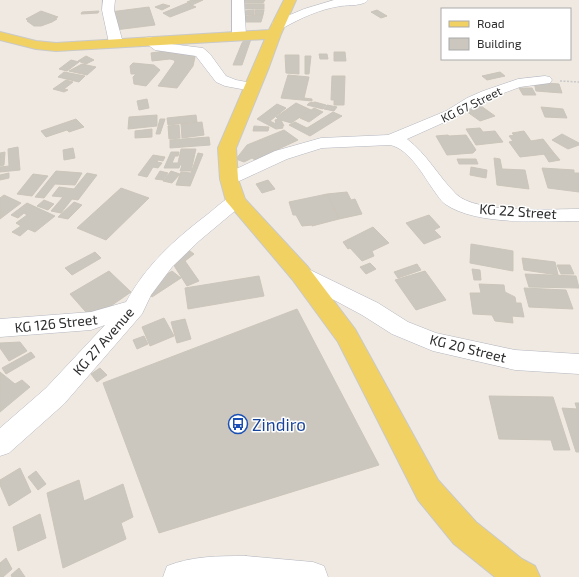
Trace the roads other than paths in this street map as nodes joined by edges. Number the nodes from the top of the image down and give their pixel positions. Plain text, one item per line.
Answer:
1 (108, 0) edge
2 (238, 0) edge
3 (290, 0) edge
4 (362, 0) edge
5 (276, 30) junction
6 (239, 35) junction
7 (0, 36) edge
8 (150, 41) junction
9 (116, 43) junction
10 (545, 80) road end
11 (252, 87) junction
12 (390, 140) junction
13 (229, 179) junction
14 (236, 201) junction
15 (579, 215) edge
16 (300, 273) junction
17 (134, 308) junction
18 (0, 328) edge
19 (579, 364) edge
20 (0, 444) edge
21 (178, 577) edge
22 (313, 577) edge
23 (524, 577) edge

1 - 9 street
2 - 6 street
3 - 5 main road
4 - 5 street
5 - 6 main road
5 - 11 main road
6 - 8 main road
7 - 9 main road
8 - 9 main road
8 - 11 street
10 - 12 street, KG 67 Street
11 - 13 main road
12 - 13 street, KG 22 Street
12 - 15 street, KG 22 Street
13 - 14 main road
14 - 16 main road
14 - 17 street, KG 27 Avenue
16 - 19 street, KG 20 Street
16 - 23 main road
17 - 18 street, KG 126 Street
17 - 20 street, KG 27 Avenue
21 - 22 street

